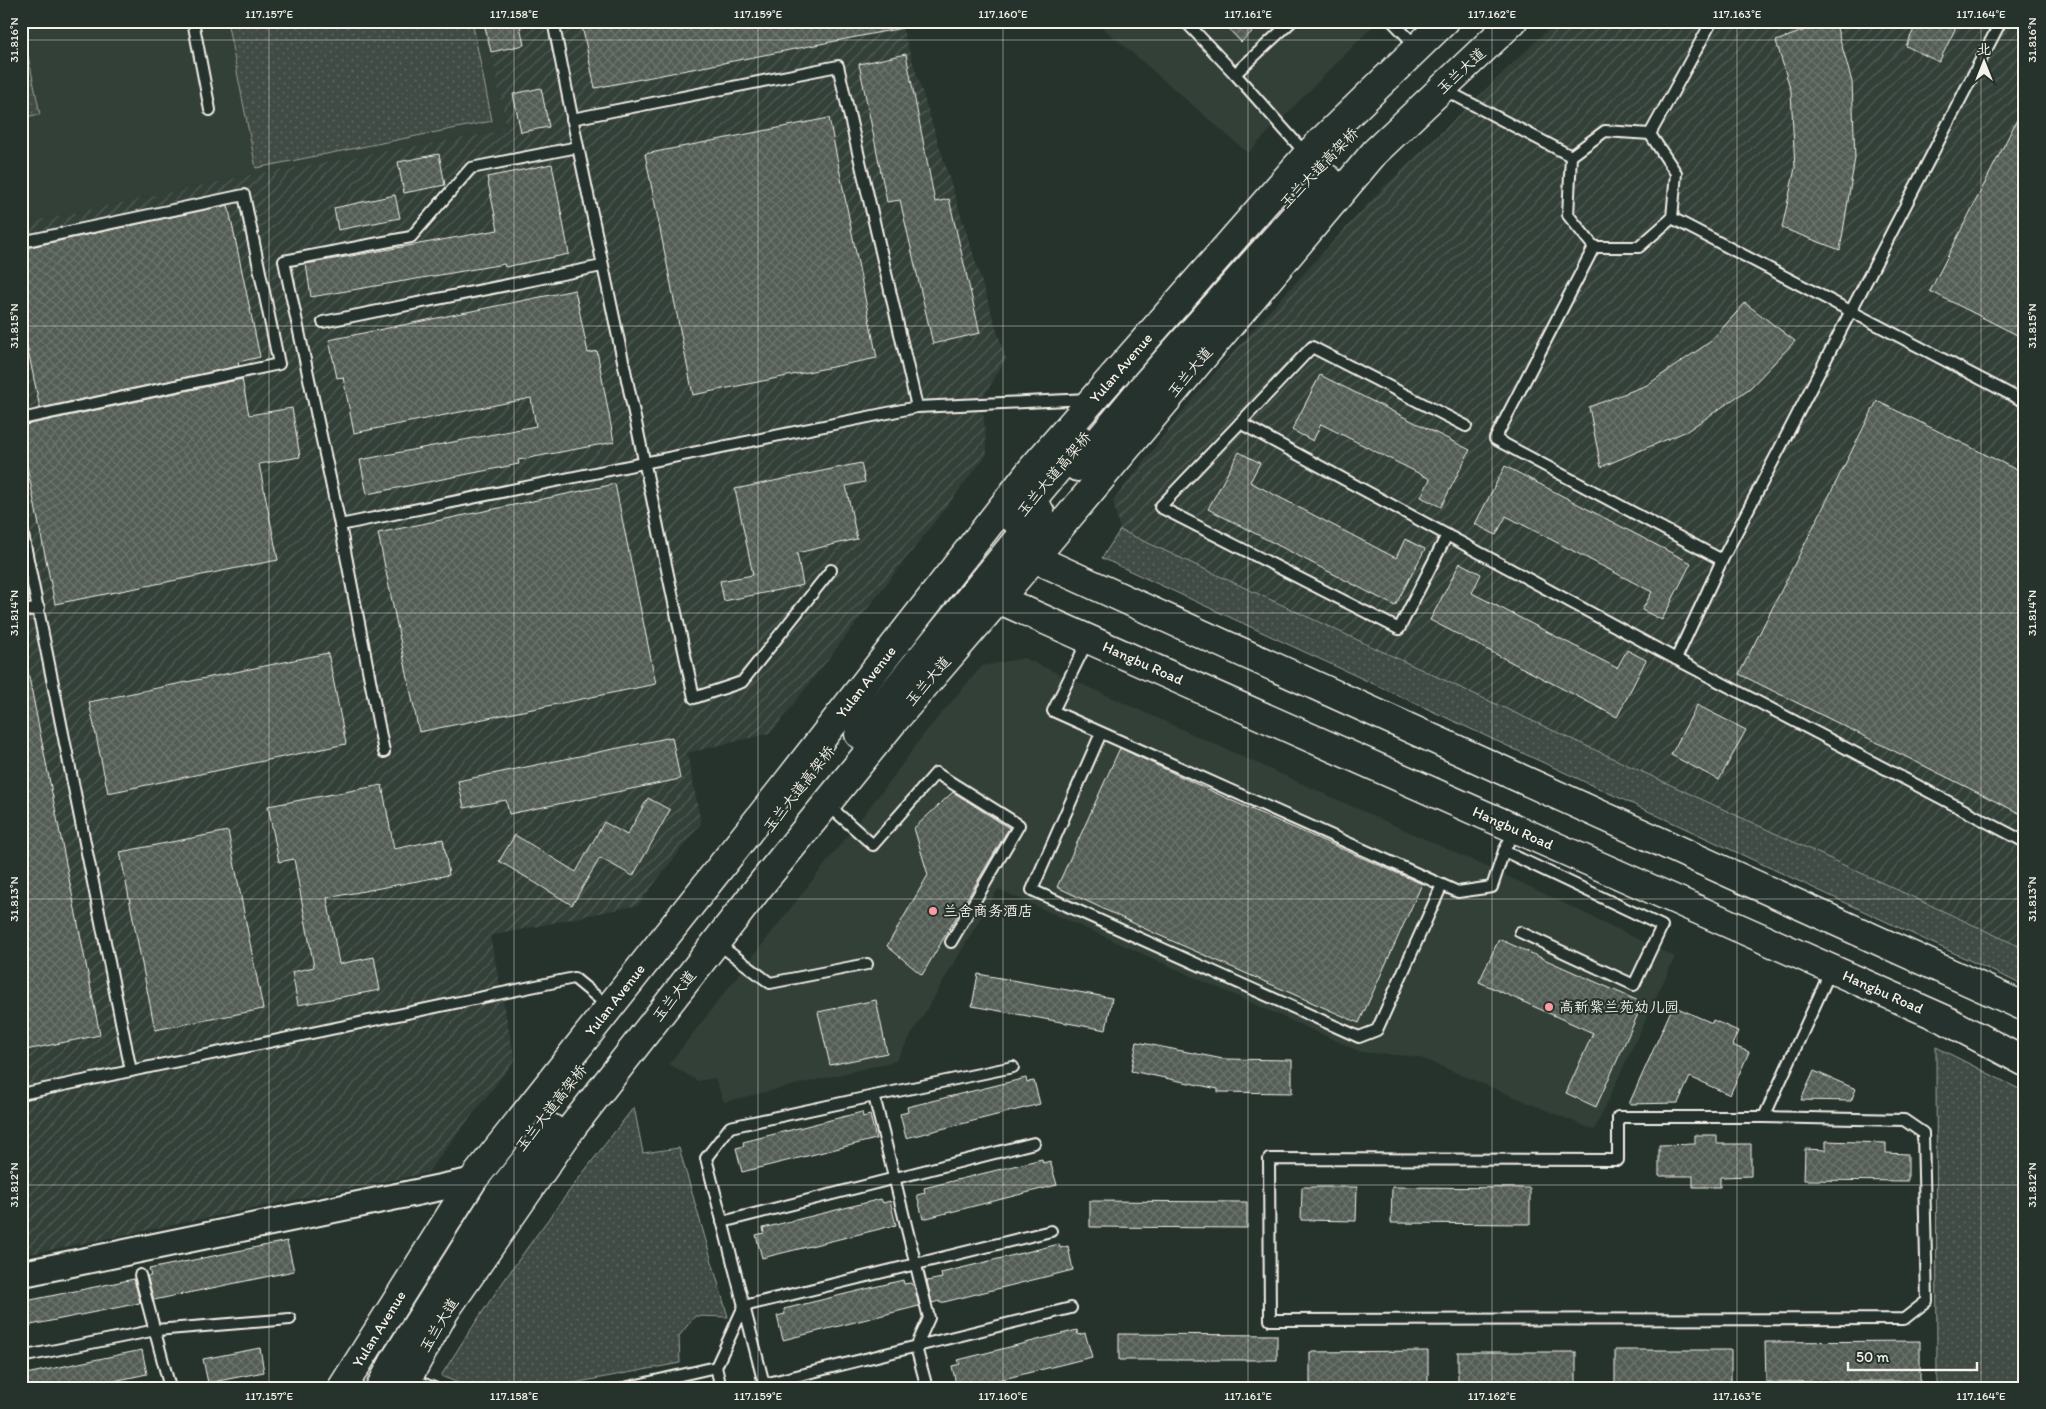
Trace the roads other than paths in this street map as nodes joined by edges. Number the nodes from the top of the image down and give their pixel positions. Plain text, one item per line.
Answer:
1 (193, 21) edge
2 (553, 21) edge
3 (1186, 21) edge
4 (1292, 21) edge
5 (1392, 21) edge
6 (1445, 21) edge
7 (1513, 21) edge
8 (1712, 21) edge
9 (2002, 21) edge
10 (1429, 68) junction
11 (1235, 74) junction
12 (210, 110) dead end
13 (572, 119) junction
14 (1650, 134) junction
15 (578, 147) junction
16 (1308, 155) junction
17 (1571, 156) junction
18 (1672, 218) junction
19 (21, 242) edge
20 (1594, 247) junction
21 (602, 266) junction
22 (1851, 311) junction
23 (323, 322) dead end
24 (1094, 398) junction
25 (2025, 402) edge
26 (917, 407) junction
27 (21, 419) edge
28 (1240, 423) junction
29 (1466, 426) dead end
30 (643, 462) junction
31 (340, 524) junction
32 (21, 525) edge
33 (1447, 535) junction
34 (1034, 558) junction
35 (1722, 560) junction
36 (831, 570) dead end
37 (998, 599) junction
38 (39, 608) junction
39 (21, 612) edge
40 (1088, 639) junction
41 (1676, 659) junction
42 (1101, 733) junction
43 (384, 752) dead end
44 (827, 804) junction
45 (1510, 840) junction
46 (2025, 842) edge
47 (1442, 886) junction
48 (1520, 932) dead end
49 (716, 942) junction
50 (951, 942) dead end
51 (868, 964) dead end
52 (1832, 969) junction
53 (610, 1007) junction
54 (2025, 1007) edge
55 (2025, 1062) edge
56 (1012, 1067) dead end
57 (131, 1070) junction
58 (21, 1094) edge
59 (874, 1096) junction
60 (1764, 1117) junction
61 (1034, 1143) dead end
62 (894, 1178) junction
63 (472, 1180) junction
64 (722, 1222) junction
65 (1051, 1231) dead end
66 (915, 1263) junction
67 (21, 1274) edge
68 (140, 1275) dead end
69 (744, 1306) junction
70 (1071, 1308) dead end
71 (290, 1319) dead end
72 (156, 1330) junction
73 (916, 1347) junction
74 (21, 1357) edge
75 (716, 1367) junction
76 (405, 1383) edge
77 (170, 1388) edge
78 (342, 1388) edge
79 (353, 1388) edge
80 (380, 1388) edge
81 (434, 1388) edge
82 (624, 1388) edge
83 (721, 1388) edge
84 (927, 1388) edge

1 - 12 lane
2 - 13 lane
3 - 11 lane
4 - 11 lane
5 - 10 lane
6 - 10 main road, Yulan Avenue
7 - 10 main road, 玉兰大道
8 - 14 lane
9 - 22 lane
10 - 16 main road, Yulan Avenue
10 - 17 lane
10 - 34 main road, 玉兰大道
10 - 79 main road, 玉兰大道高架桥
10 - 80 main road, 玉兰大道高架桥
11 - 16 lane
13 - 15 lane
13 - 26 lane
14 - 17 lane
14 - 18 lane
15 - 21 lane
15 - 31 lane
16 - 24 main road, Yulan Avenue
17 - 20 lane
18 - 20 lane
18 - 22 lane
19 - 27 lane
20 - 35 lane
21 - 23 lane
21 - 30 lane
22 - 25 lane
22 - 35 lane
24 - 26 lane
24 - 53 main road, Yulan Avenue
26 - 30 lane
28 - 29 lane
28 - 33 lane
28 - 33 lane
30 - 31 lane
30 - 36 lane
31 - 43 lane
32 - 38 lane
33 - 41 lane
34 - 37 main road, 玉兰大道
34 - 54 main road
35 - 41 lane
37 - 40 main road, Hangbu Road
37 - 44 main road, 玉兰大道
38 - 39 lane
38 - 57 lane
40 - 42 lane
40 - 45 main road, Hangbu Road
41 - 46 lane
42 - 47 lane
42 - 47 lane
44 - 49 main road, 玉兰大道
44 - 50 lane
45 - 47 lane
45 - 48 lane
45 - 52 main road, Hangbu Road
49 - 51 lane
49 - 76 main road, 玉兰大道
52 - 55 main road, Hangbu Road
52 - 60 lane
53 - 57 lane
53 - 63 main road, Yulan Avenue
56 - 59 lane
57 - 58 lane
59 - 62 lane
59 - 64 lane
60 - 60 lane
61 - 62 lane
62 - 64 lane
62 - 66 lane
63 - 67 street
63 - 78 main road, Yulan Avenue
64 - 69 lane
65 - 66 lane
66 - 69 lane
66 - 73 lane
68 - 72 lane
69 - 73 lane
69 - 75 lane
70 - 73 lane
71 - 72 lane
72 - 74 lane
72 - 77 lane
73 - 84 lane
75 - 82 lane
75 - 83 lane
76 - 81 lane

